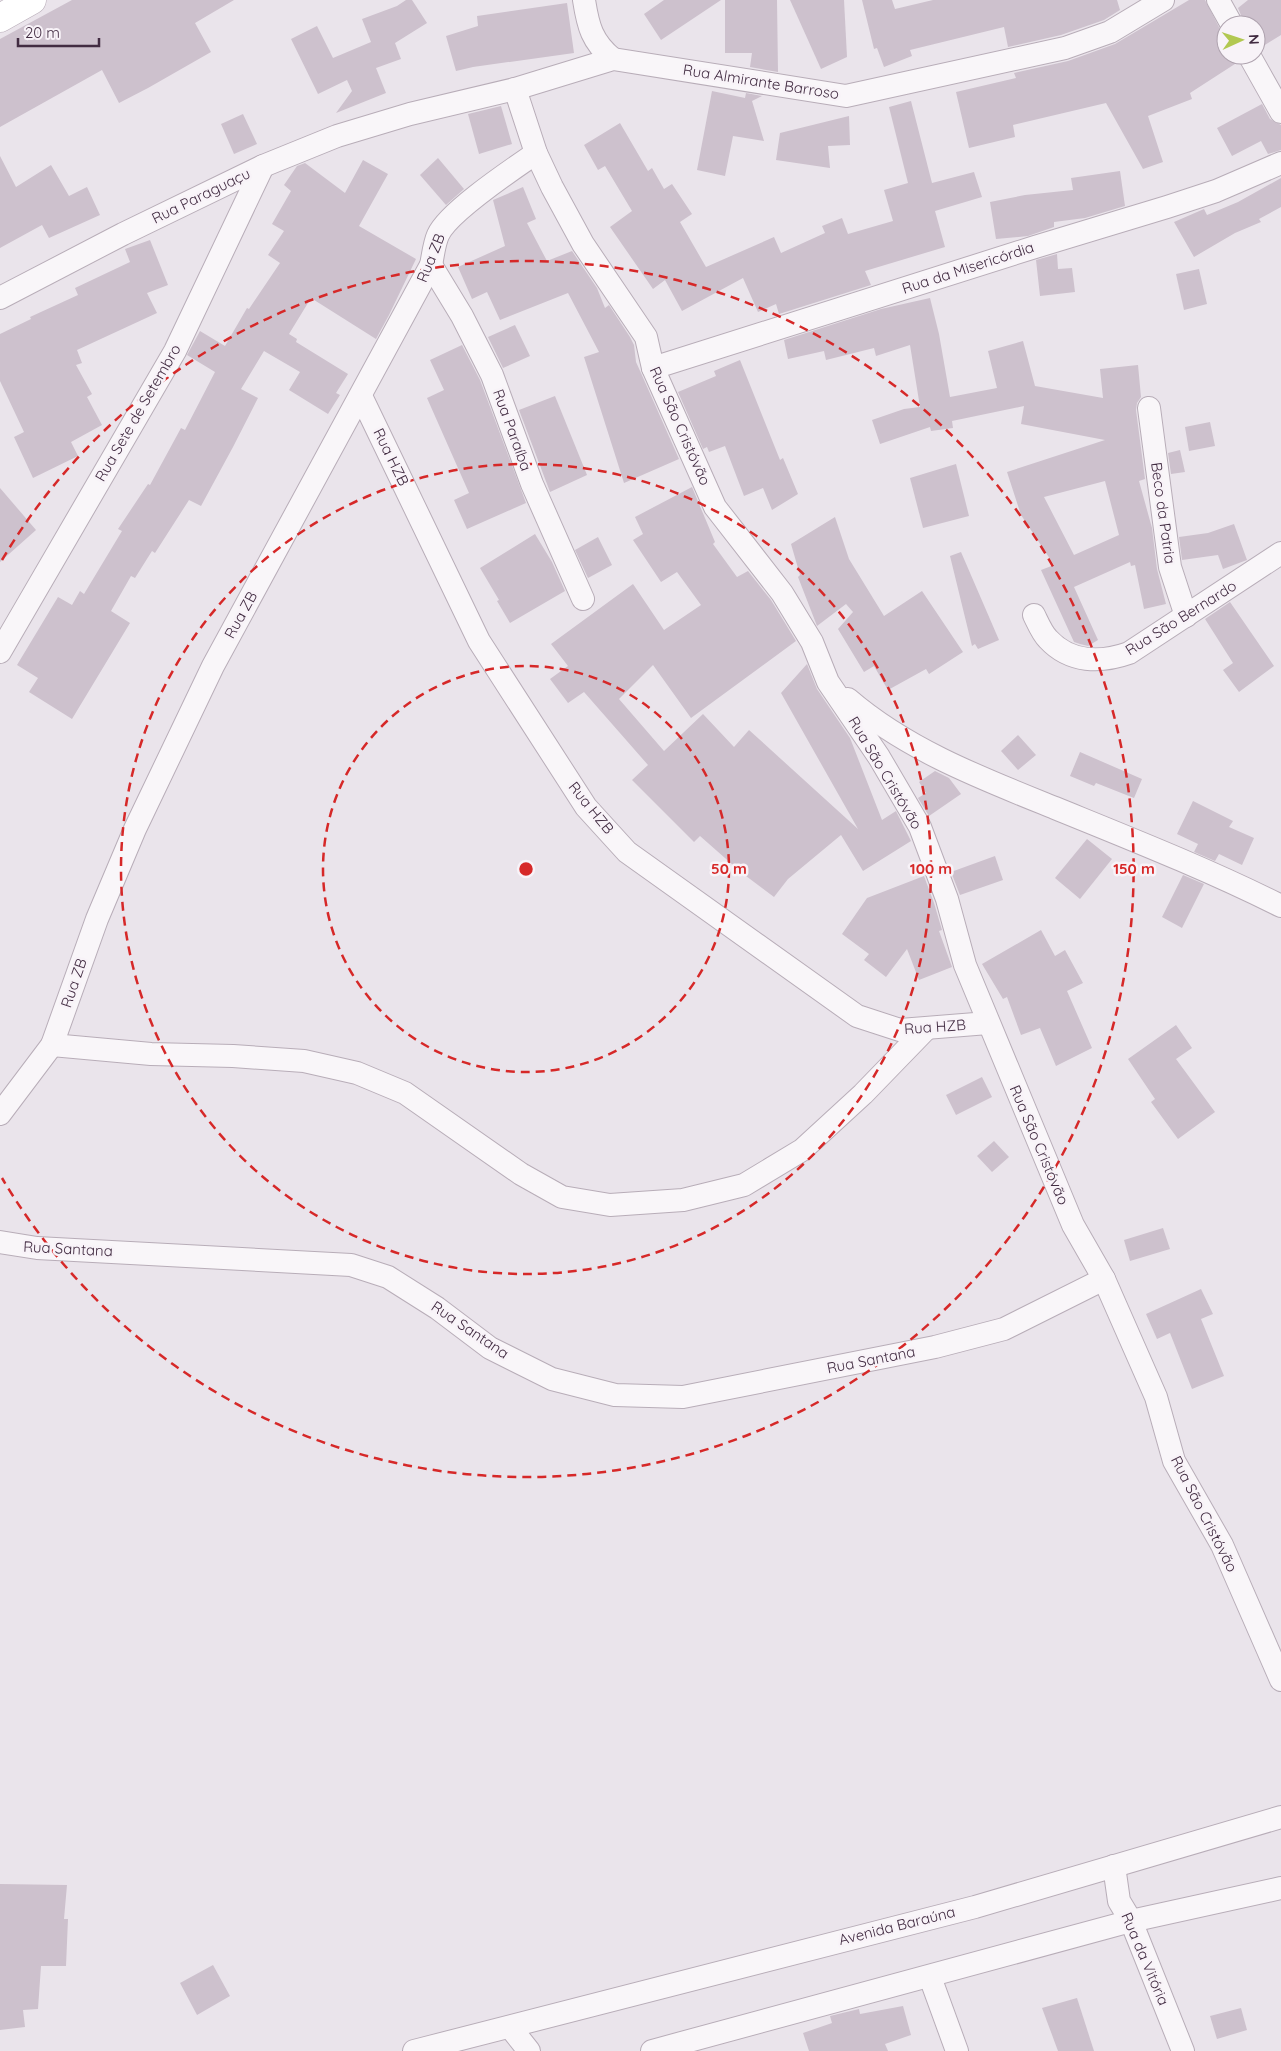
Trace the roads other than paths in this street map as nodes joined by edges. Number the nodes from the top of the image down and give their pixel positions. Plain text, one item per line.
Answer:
1 (32, 0) edge
2 (584, 0) edge
3 (1163, 0) edge
4 (1218, 0) edge
5 (1226, 15) edge
6 (0, 18) edge
7 (613, 59) junction
8 (1255, 65) edge
9 (515, 89) junction
10 (1281, 112) edge
11 (410, 114) joint
12 (536, 153) junction
13 (1281, 162) edge
14 (263, 166) junction
15 (432, 265) junction
16 (0, 298) edge
17 (653, 368) junction
18 (361, 396) junction
19 (1149, 408) dead end
20 (1281, 553) edge
21 (583, 599) dead end
22 (1034, 615) dead end
23 (1186, 616) junction
24 (3, 638) edge
25 (828, 682) junction
26 (1281, 906) edge
27 (988, 1023) junction
28 (926, 1029) junction
29 (52, 1045) junction
30 (0, 1114) edge
31 (0, 1242) edge
32 (1104, 1279) junction
33 (1281, 1680) edge
34 (1281, 1817) edge
35 (1114, 1866) junction
36 (1281, 1888) edge
37 (1131, 1921) junction
38 (930, 1977) junction
39 (510, 2026) junction
40 (414, 2051) edge
41 (529, 2051) edge
42 (652, 2051) edge
43 (957, 2051) edge
44 (1183, 2051) edge

1 - 6 main road
2 - 7 street
3 - 7 street, Rua Almirante Barroso
4 - 5 street
7 - 9 street, Rua Almirante Barroso
8 - 10 street
9 - 11 street, Rua Almirante Barroso
9 - 12 street, Rua São Cristóvão
11 - 14 street, Rua Paraguaçu
12 - 15 street, Rua ZB
12 - 17 street, Rua São Cristóvão
13 - 17 street, Rua da Misericórdia
14 - 16 street, Rua Paraguaçu
14 - 24 street, Rua Sete de Setembro
15 - 18 street, Rua ZB
15 - 21 street, Rua Paraíba
17 - 25 street, Rua São Cristóvão
18 - 28 street, Rua HZB
18 - 29 street, Rua ZB
19 - 23 street, Beco da Patria
20 - 23 street, Rua São Bernardo
22 - 23 street, Rua São Bernardo
25 - 26 street
25 - 27 street, Rua São Cristóvão
27 - 28 street, Rua HZB
27 - 32 street, Rua São Cristóvão
28 - 29 street
29 - 30 street, Rua ZB
31 - 32 street, Rua Santana
32 - 33 street, Rua São Cristóvão
34 - 35 street, Avenida Baraúna
35 - 37 street, Rua da Vitória
35 - 39 street, Avenida Baraúna
36 - 37 street
37 - 38 street
37 - 44 street, Rua da Vitória
38 - 42 street
38 - 43 street
39 - 40 street, Avenida Baraúna
39 - 41 street

